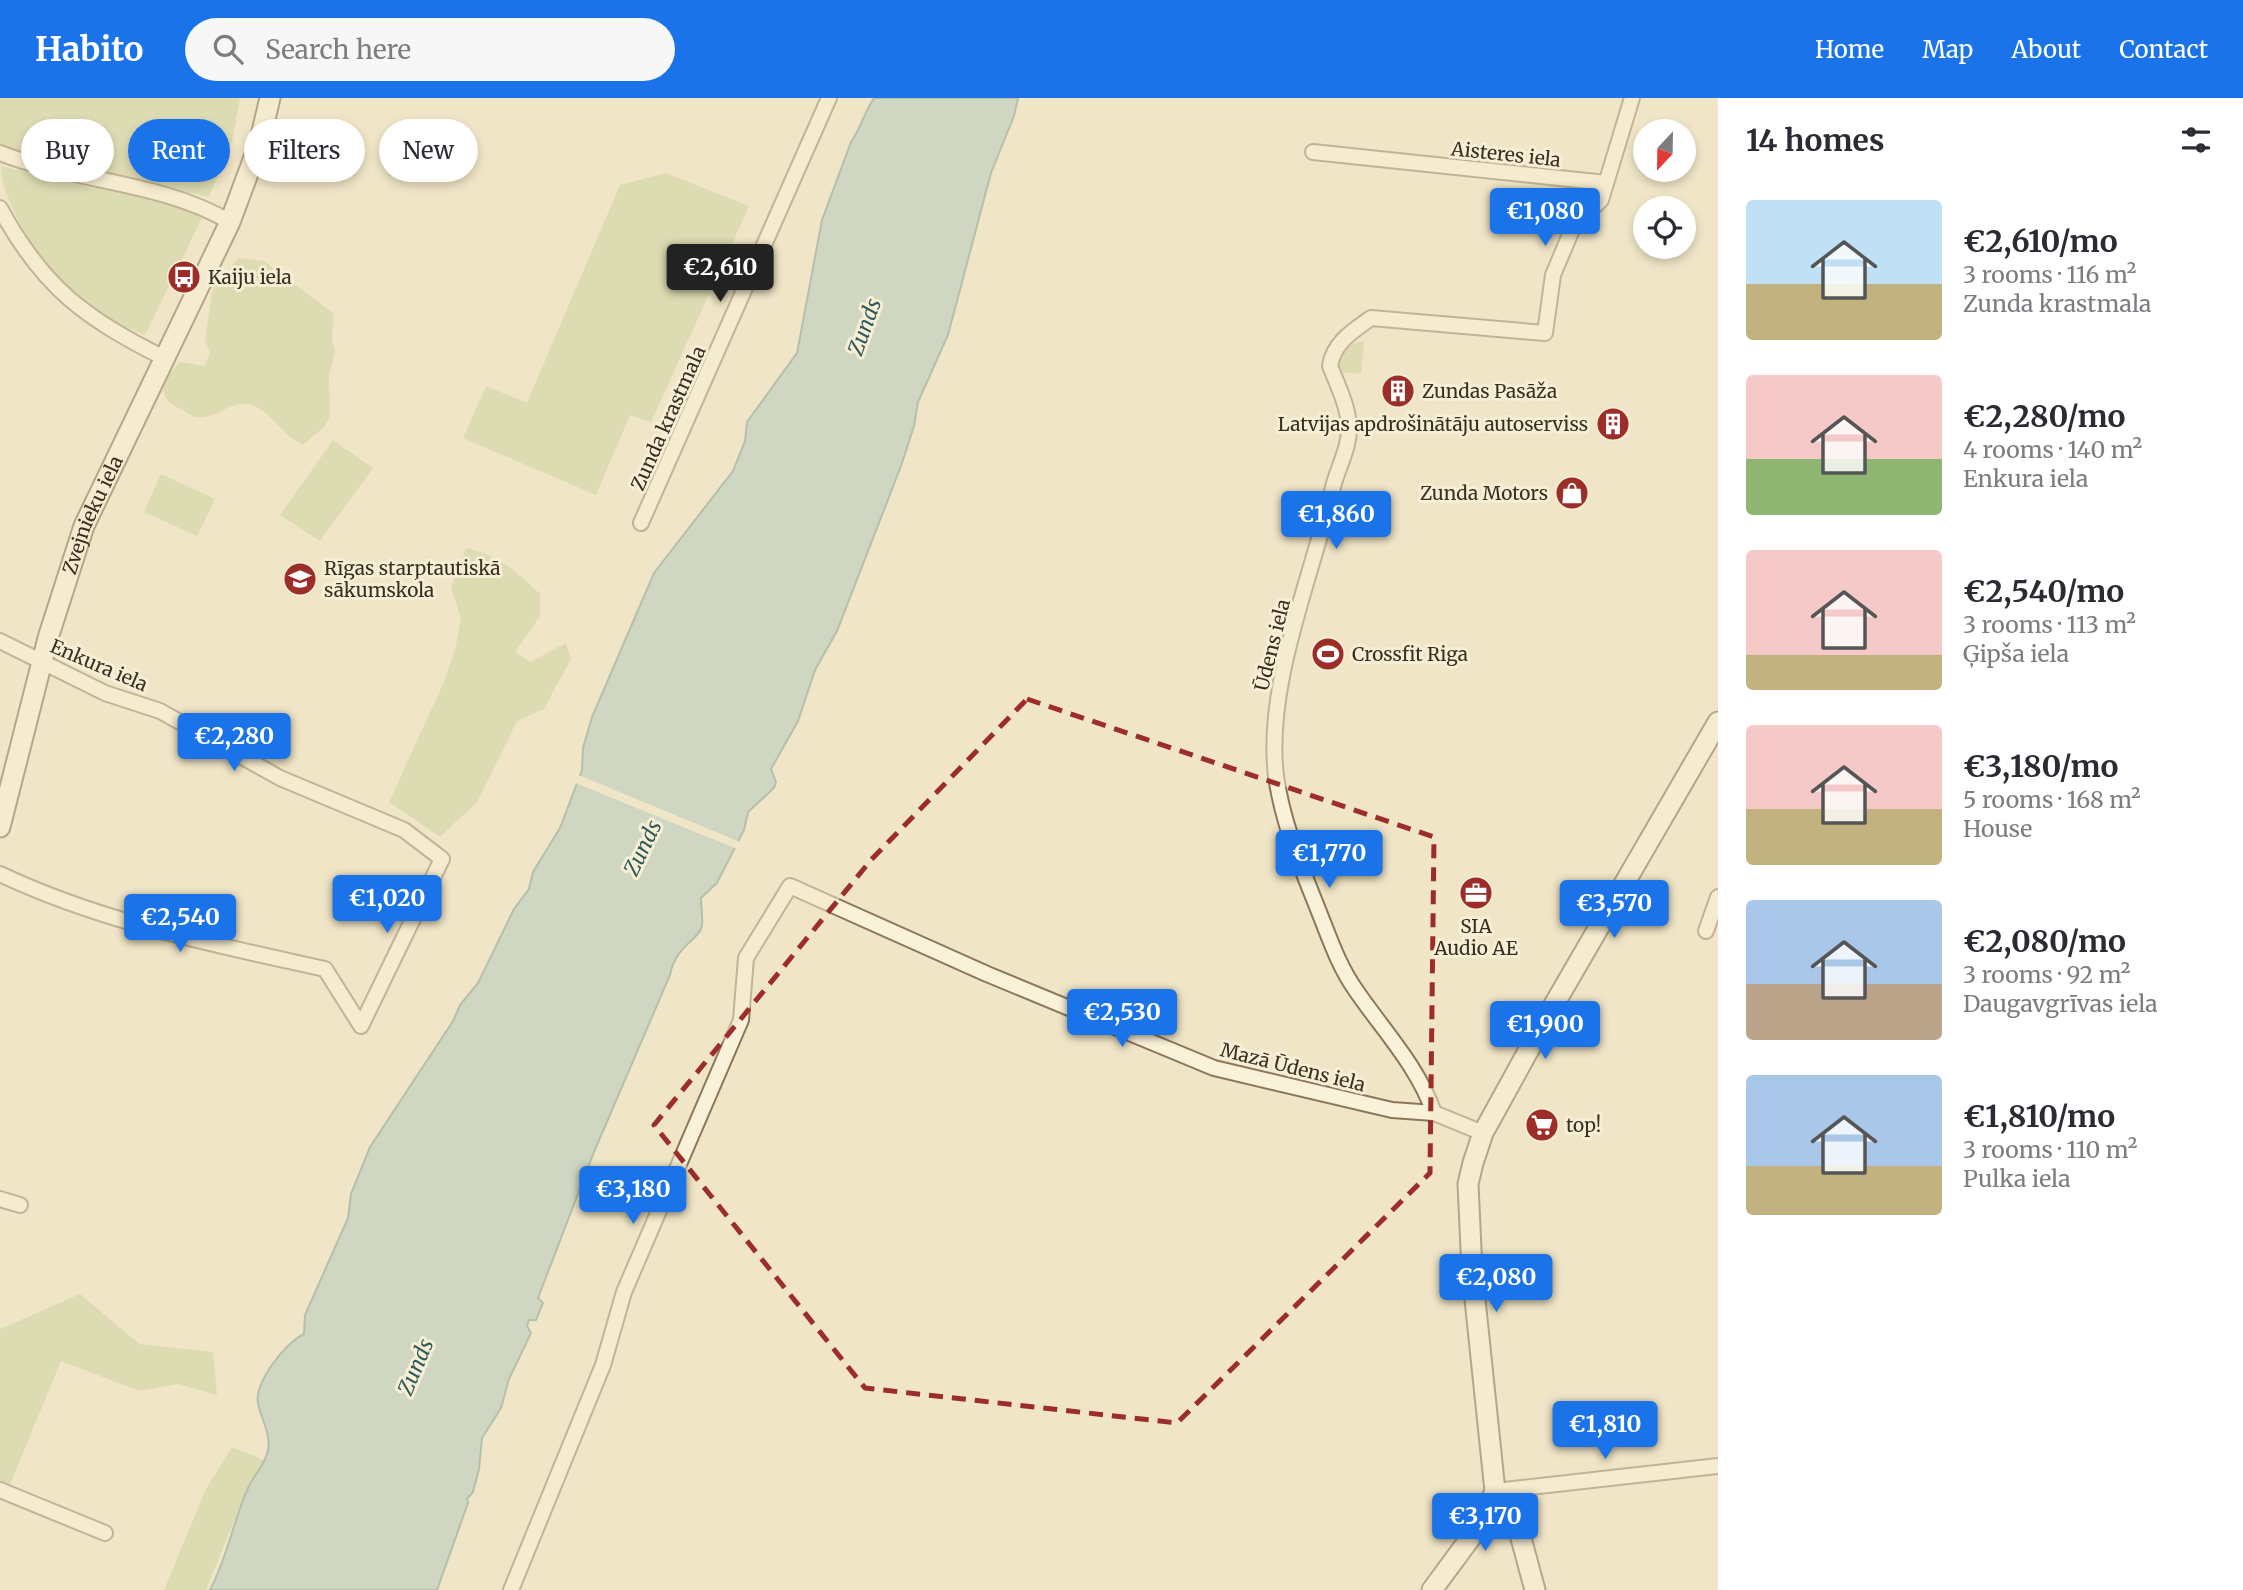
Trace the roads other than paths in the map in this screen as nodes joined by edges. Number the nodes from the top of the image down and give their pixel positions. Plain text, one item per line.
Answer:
1 (270, 98) edge
2 (829, 98) edge
3 (1632, 98) edge
4 (1312, 152) dead end
5 (0, 153) edge
6 (1606, 183) junction
7 (0, 208) edge
8 (230, 222) junction
9 (164, 358) junction
10 (641, 523) dead end
11 (0, 641) edge
12 (43, 664) junction
13 (1718, 722) edge
14 (0, 827) edge
15 (0, 874) edge
16 (1718, 897) edge
17 (1706, 931) dead end
18 (1434, 1113) junction
19 (1483, 1133) junction
20 (0, 1199) edge
21 (20, 1205) dead end
22 (1718, 1466) edge
23 (0, 1490) edge
24 (1495, 1491) junction
25 (105, 1533) dead end
26 (511, 1590) edge
27 (1432, 1590) edge
28 (1535, 1590) edge

1 - 8 main road, Zvejnieku iela
2 - 10 street, Zunda krastmala
3 - 6 street
4 - 6 street, Aisteres iela
5 - 8 street
6 - 18 street, Ūdens iela
7 - 9 street
8 - 9 main road, Zvejnieku iela
9 - 12 main road, Zvejnieku iela
11 - 12 street, Enkura iela
12 - 14 main road, Zvejnieku iela
12 - 15 street, Enkura iela
13 - 19 main road
16 - 17 street
18 - 19 street, Mazā Ūdens iela
18 - 26 street, Mazā Ūdens iela
19 - 24 main road
20 - 21 street
22 - 24 street
23 - 25 street
24 - 27 main road
24 - 28 main road

